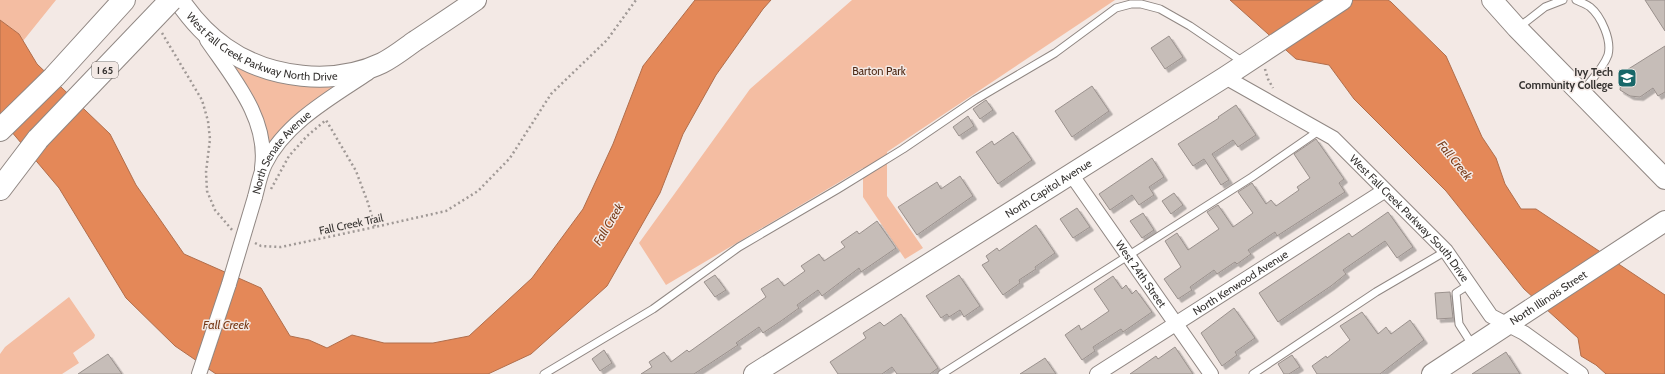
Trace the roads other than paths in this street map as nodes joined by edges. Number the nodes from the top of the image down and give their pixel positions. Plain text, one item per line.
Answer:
1 (124, 0) edge
2 (171, 0) edge
3 (179, 0) edge
4 (476, 0) edge
5 (1342, 0) edge
6 (1482, 0) edge
7 (1492, 0) edge
8 (1563, 0) edge
9 (1576, 0) edge
10 (193, 20) junction
11 (1517, 28) junction
12 (1253, 59) junction
13 (387, 60) junction
14 (1225, 77) junction
15 (1581, 93) junction
16 (0, 130) edge
17 (1320, 130) junction
18 (38, 139) junction
19 (0, 174) edge
20 (1071, 174) junction
21 (1665, 179) edge
22 (260, 180) junction
23 (0, 189) edge
24 (1384, 191) junction
25 (1658, 226) edge
26 (1446, 251) junction
27 (1128, 255) junction
28 (1470, 284) junction
29 (1515, 321) junction
30 (1176, 324) junction
31 (1474, 348) junction
32 (1442, 371) edge
33 (759, 373) edge
34 (199, 374) edge
35 (544, 374) edge
36 (942, 374) edge
37 (1097, 374) edge
38 (1211, 374) edge
39 (1253, 374) edge
40 (1581, 374) edge

1 - 16 highway
2 - 18 highway, I 65, bridge
3 - 10 main road
4 - 13 main road, West Fall Creek Parkway North Drive
5 - 12 main road, North Capitol Avenue
6 - 11 main road
7 - 11 main road
8 - 11 lane
9 - 15 lane
10 - 13 main road, West Fall Creek Parkway North Drive
10 - 22 street, West Fall Creek Parkway North Drive
11 - 15 main road
12 - 14 main road, North Capitol Avenue
12 - 35 lane
13 - 22 street, North Senate Avenue
14 - 17 street, West Fall Creek Parkway South Drive
14 - 20 main road, North Capitol Avenue
15 - 21 main road
17 - 24 street, West Fall Creek Parkway South Drive
17 - 27 lane
18 - 19 highway, I 65
18 - 23 highway
20 - 27 street, West 24th Street
20 - 33 main road, North Capitol Avenue
22 - 34 street, North Senate Avenue, bridge
24 - 26 street, West Fall Creek Parkway South Drive
24 - 30 street, North Kenwood Avenue
25 - 29 main road, North Illinois Street
26 - 28 street, West Fall Creek Parkway South Drive
26 - 39 lane
27 - 30 street, West 24th Street
27 - 36 lane
28 - 29 street, West Fall Creek Parkway South Drive
28 - 31 lane
29 - 31 main road, North Illinois Street
29 - 40 street, West Fall Creek Parkway South Drive
30 - 37 street, North Kenwood Avenue
30 - 38 street, West 24th Street
31 - 32 main road, North Illinois Street

